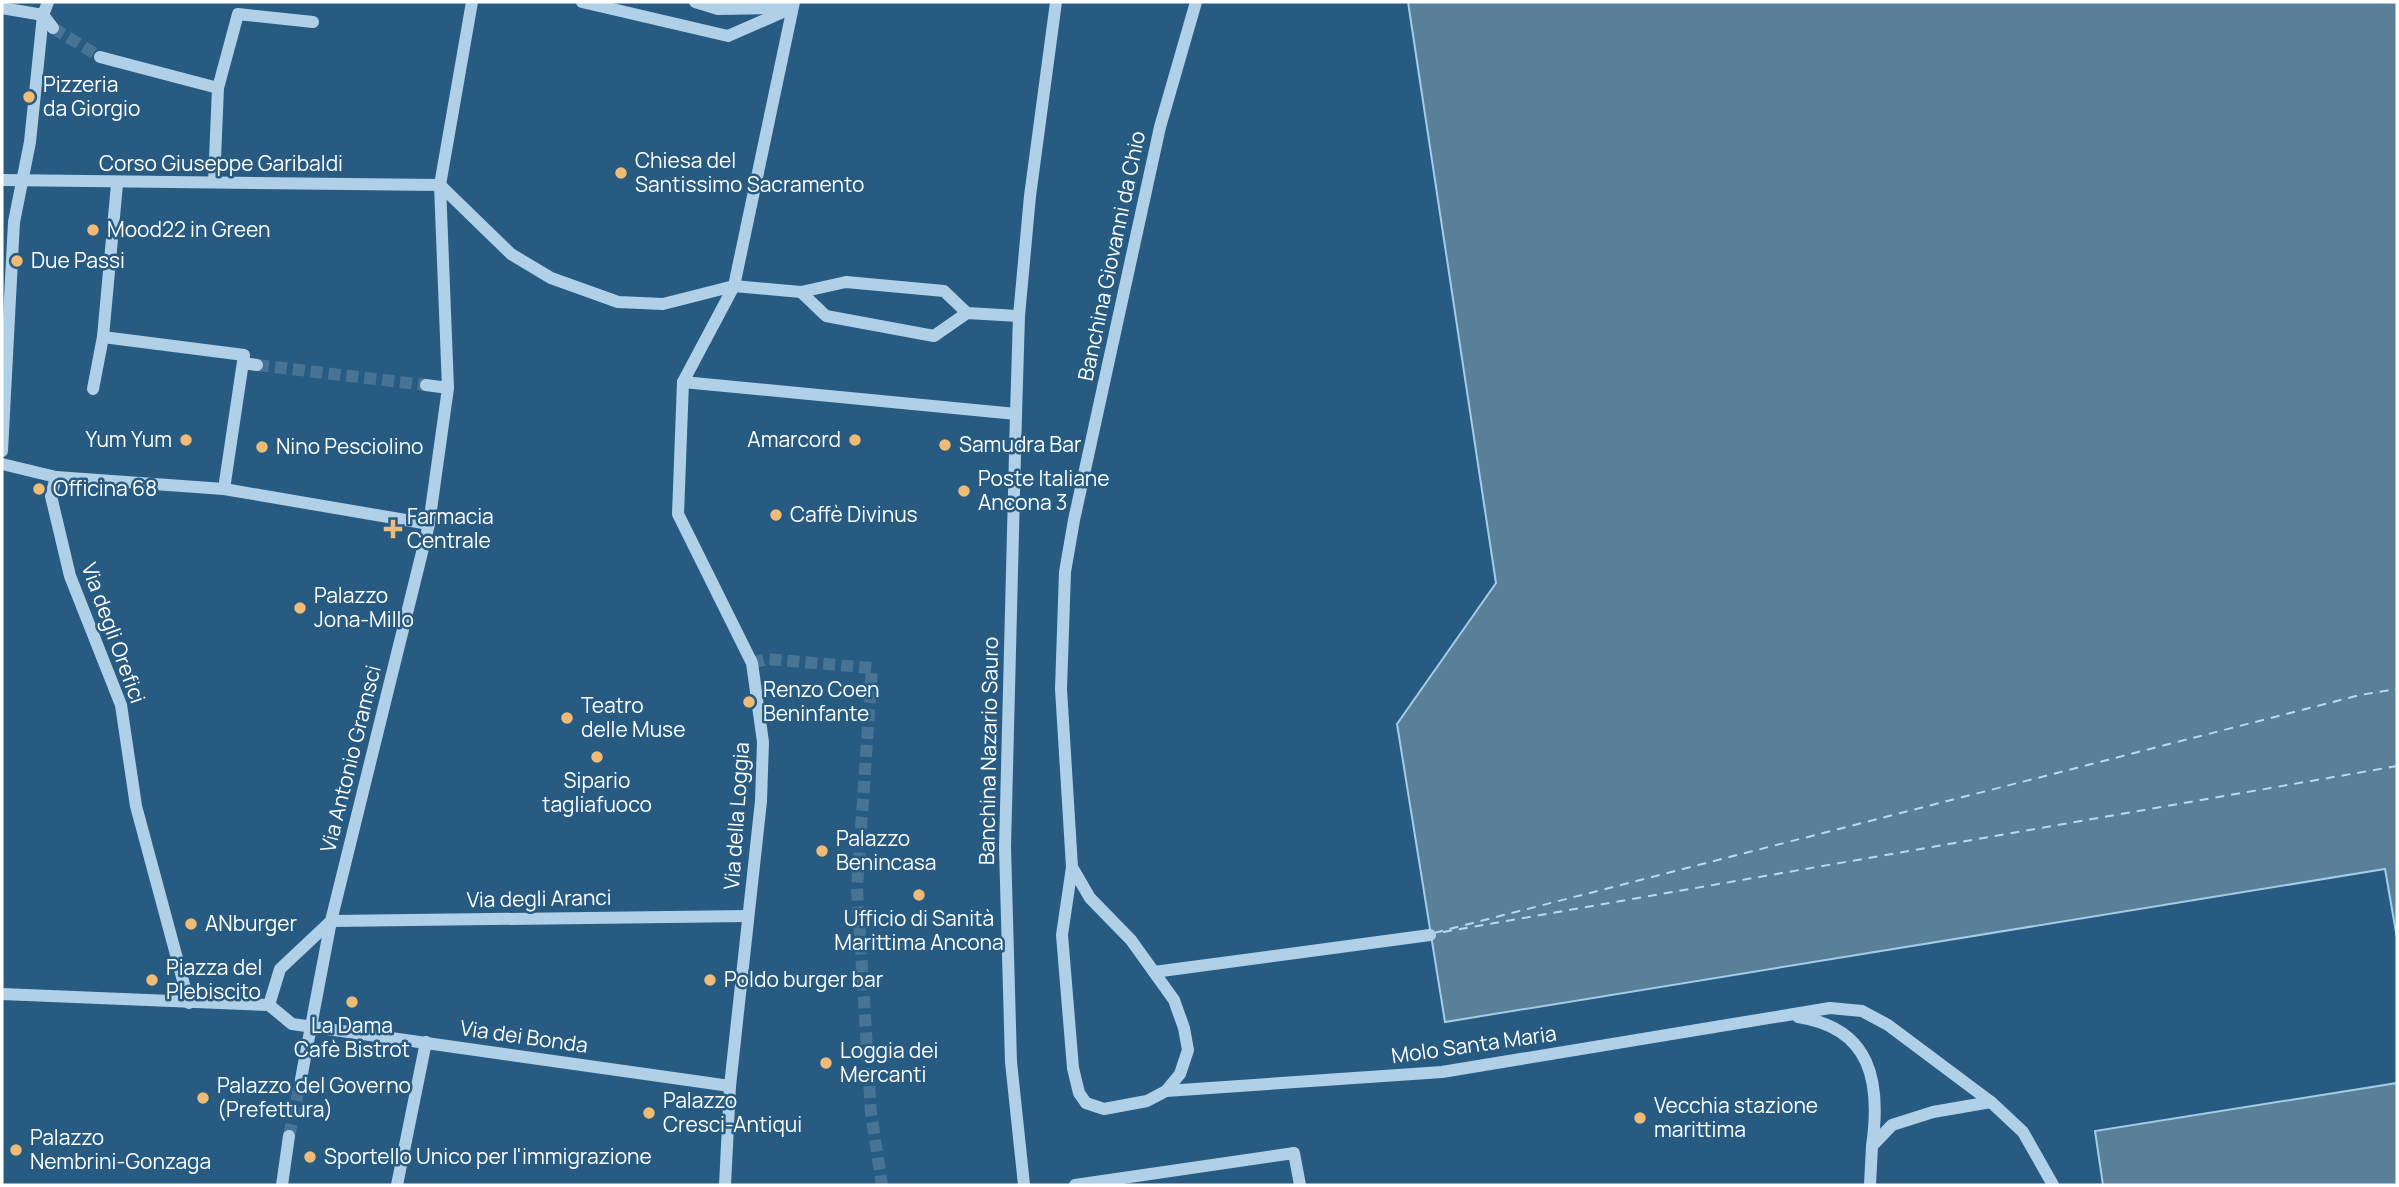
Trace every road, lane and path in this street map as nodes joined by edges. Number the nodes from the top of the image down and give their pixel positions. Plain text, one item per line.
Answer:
1 (48, 2) edge
2 (472, 2) edge
3 (582, 2) edge
4 (695, 2) edge
5 (777, 2) edge
6 (1056, 2) edge
7 (1196, 2) edge
8 (793, 5) edge
9 (2, 8) edge
10 (43, 15) junction
11 (313, 22) dead end
12 (53, 28) tunnel mouth
13 (100, 57) tunnel mouth
14 (218, 88) junction
15 (2, 180) edge
16 (22, 180) junction
17 (214, 182) junction
18 (117, 184) junction
19 (440, 186) junction
20 (734, 286) junction
21 (801, 292) junction
22 (967, 313) junction
23 (1019, 316) junction
24 (103, 337) junction
25 (243, 363) junction
26 (257, 365) tunnel mouth
27 (683, 382) junction
28 (426, 385) tunnel mouth
29 (448, 388) junction
30 (93, 389) dead end
31 (1016, 414) junction
32 (2, 451) edge
33 (2, 464) edge
34 (56, 477) junction
35 (223, 489) junction
36 (429, 524) junction
37 (1072, 867) junction
38 (748, 916) junction
39 (331, 921) junction
40 (1430, 935) dead end
41 (1154, 972) junction
42 (2, 994) edge
43 (189, 1003) junction
44 (269, 1005) junction
45 (1784, 1015) junction
46 (312, 1027) junction
47 (426, 1042) junction
48 (300, 1079) tunnel mouth
49 (730, 1086) junction
50 (1166, 1091) junction
51 (1992, 1102) junction
52 (289, 1136) tunnel mouth
53 (1872, 1146) junction
54 (1124, 1183) edge
55 (282, 1185) edge
56 (397, 1185) edge
57 (725, 1185) edge
58 (1024, 1185) edge
59 (1075, 1185) edge
60 (1300, 1185) edge
61 (1870, 1185) edge
62 (2053, 1185) edge

1 - 10 street
2 - 19 street, Via Antonio Gramsci
3 - 8 street
4 - 8 street
5 - 8 street
6 - 23 street
7 - 37 street, Banchina Giovanni da Chio
8 - 20 street
9 - 10 street
10 - 12 street
10 - 16 street
11 - 14 street
13 - 14 street
14 - 17 street
15 - 16 street, Corso Giuseppe Garibaldi
16 - 18 street, Corso Giuseppe Garibaldi
16 - 32 street
17 - 18 street, Corso Giuseppe Garibaldi
17 - 19 street, Corso Giuseppe Garibaldi
18 - 24 street
19 - 20 street
19 - 29 street, Via Antonio Gramsci
20 - 21 street
20 - 27 street
21 - 22 street
21 - 22 street
22 - 23 street
23 - 31 street, Banchina Nazario Sauro
24 - 25 street
24 - 30 street
25 - 26 street
25 - 35 street
27 - 31 street
27 - 38 street, Via della Loggia
28 - 29 street
29 - 36 street, Via Antonio Gramsci
31 - 58 street, Banchina Nazario Sauro
33 - 34 street
34 - 35 street
34 - 43 street, Via degli Orefici
35 - 36 street
36 - 39 street, Via Antonio Gramsci
37 - 41 street
37 - 50 street
38 - 39 street, Via degli Aranci
38 - 49 street, Via della Loggia
39 - 44 street
39 - 46 street
40 - 41 street
41 - 50 street
42 - 43 street
43 - 44 street
44 - 46 street
45 - 50 street, Molo Santa Maria
45 - 51 street, Molo Santa Maria
45 - 53 street, Molo Santa Maria
46 - 47 street, Via dei Bonda
46 - 48 street
47 - 49 street, Via dei Bonda
47 - 56 street
49 - 57 street, Via della Loggia
51 - 53 street
51 - 62 street, Molo Santa Maria
52 - 55 street
53 - 61 street, Molo Santa Maria
54 - 59 street
54 - 60 street

